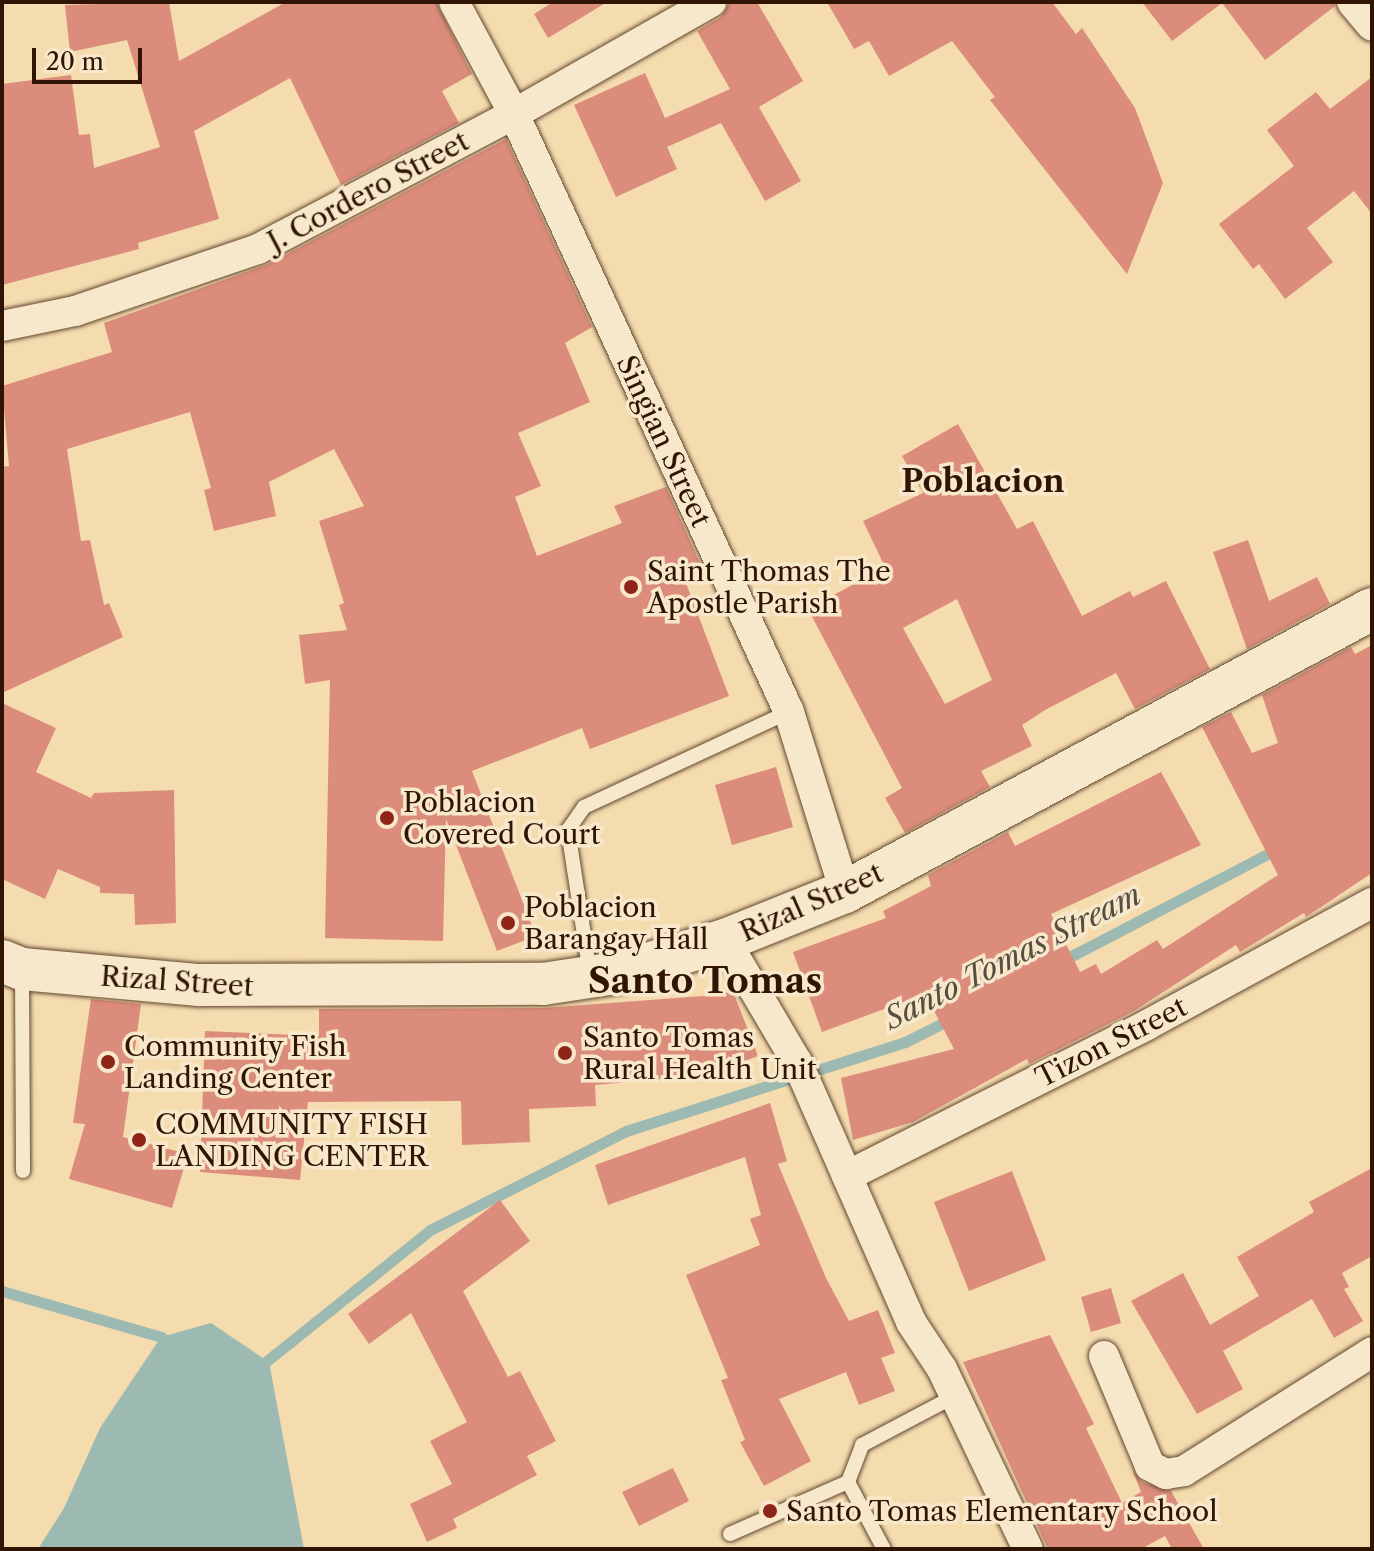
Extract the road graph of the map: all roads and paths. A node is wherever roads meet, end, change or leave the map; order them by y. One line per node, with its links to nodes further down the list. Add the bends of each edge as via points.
1 (454, 2): 5 (street, Singian Street)
2 (711, 2): 5 (street, J. Cordero Street)
3 (1352, 2): 4 (street)
4 (1372, 26)
5 (514, 114): 6 (street, J. Cordero Street, via 258,249 75,311); 8 (street, Singian Street)
6 (2, 326)
7 (1372, 609): 9 (street, Rizal Street)
8 (789, 712): 9 (street, Singian Street); 13 (lane, via 584,807 568,830)
9 (845, 892): 11 (street, Rizal Street)
10 (1368, 915): 15 (street, Tizon Street)
11 (725, 940): 13 (street, Rizal Street); 15 (street, via 797,1062)
12 (12, 965): 13 (street, Rizal Street, via 199,985 543,984); 14 (lane)
13 (591, 976)
14 (23, 1171)
15 (847, 1176): 18 (street, via 911,1322)
16 (1372, 1352): 17 (street, via 1184,1471 1166,1474 1150,1466)
17 (1104, 1356)
18 (955, 1396): 19 (lane, via 862,1445); 22 (street)
19 (848, 1482): 20 (lane); 21 (lane)
20 (730, 1534)
21 (884, 1549)
22 (1028, 1549)

